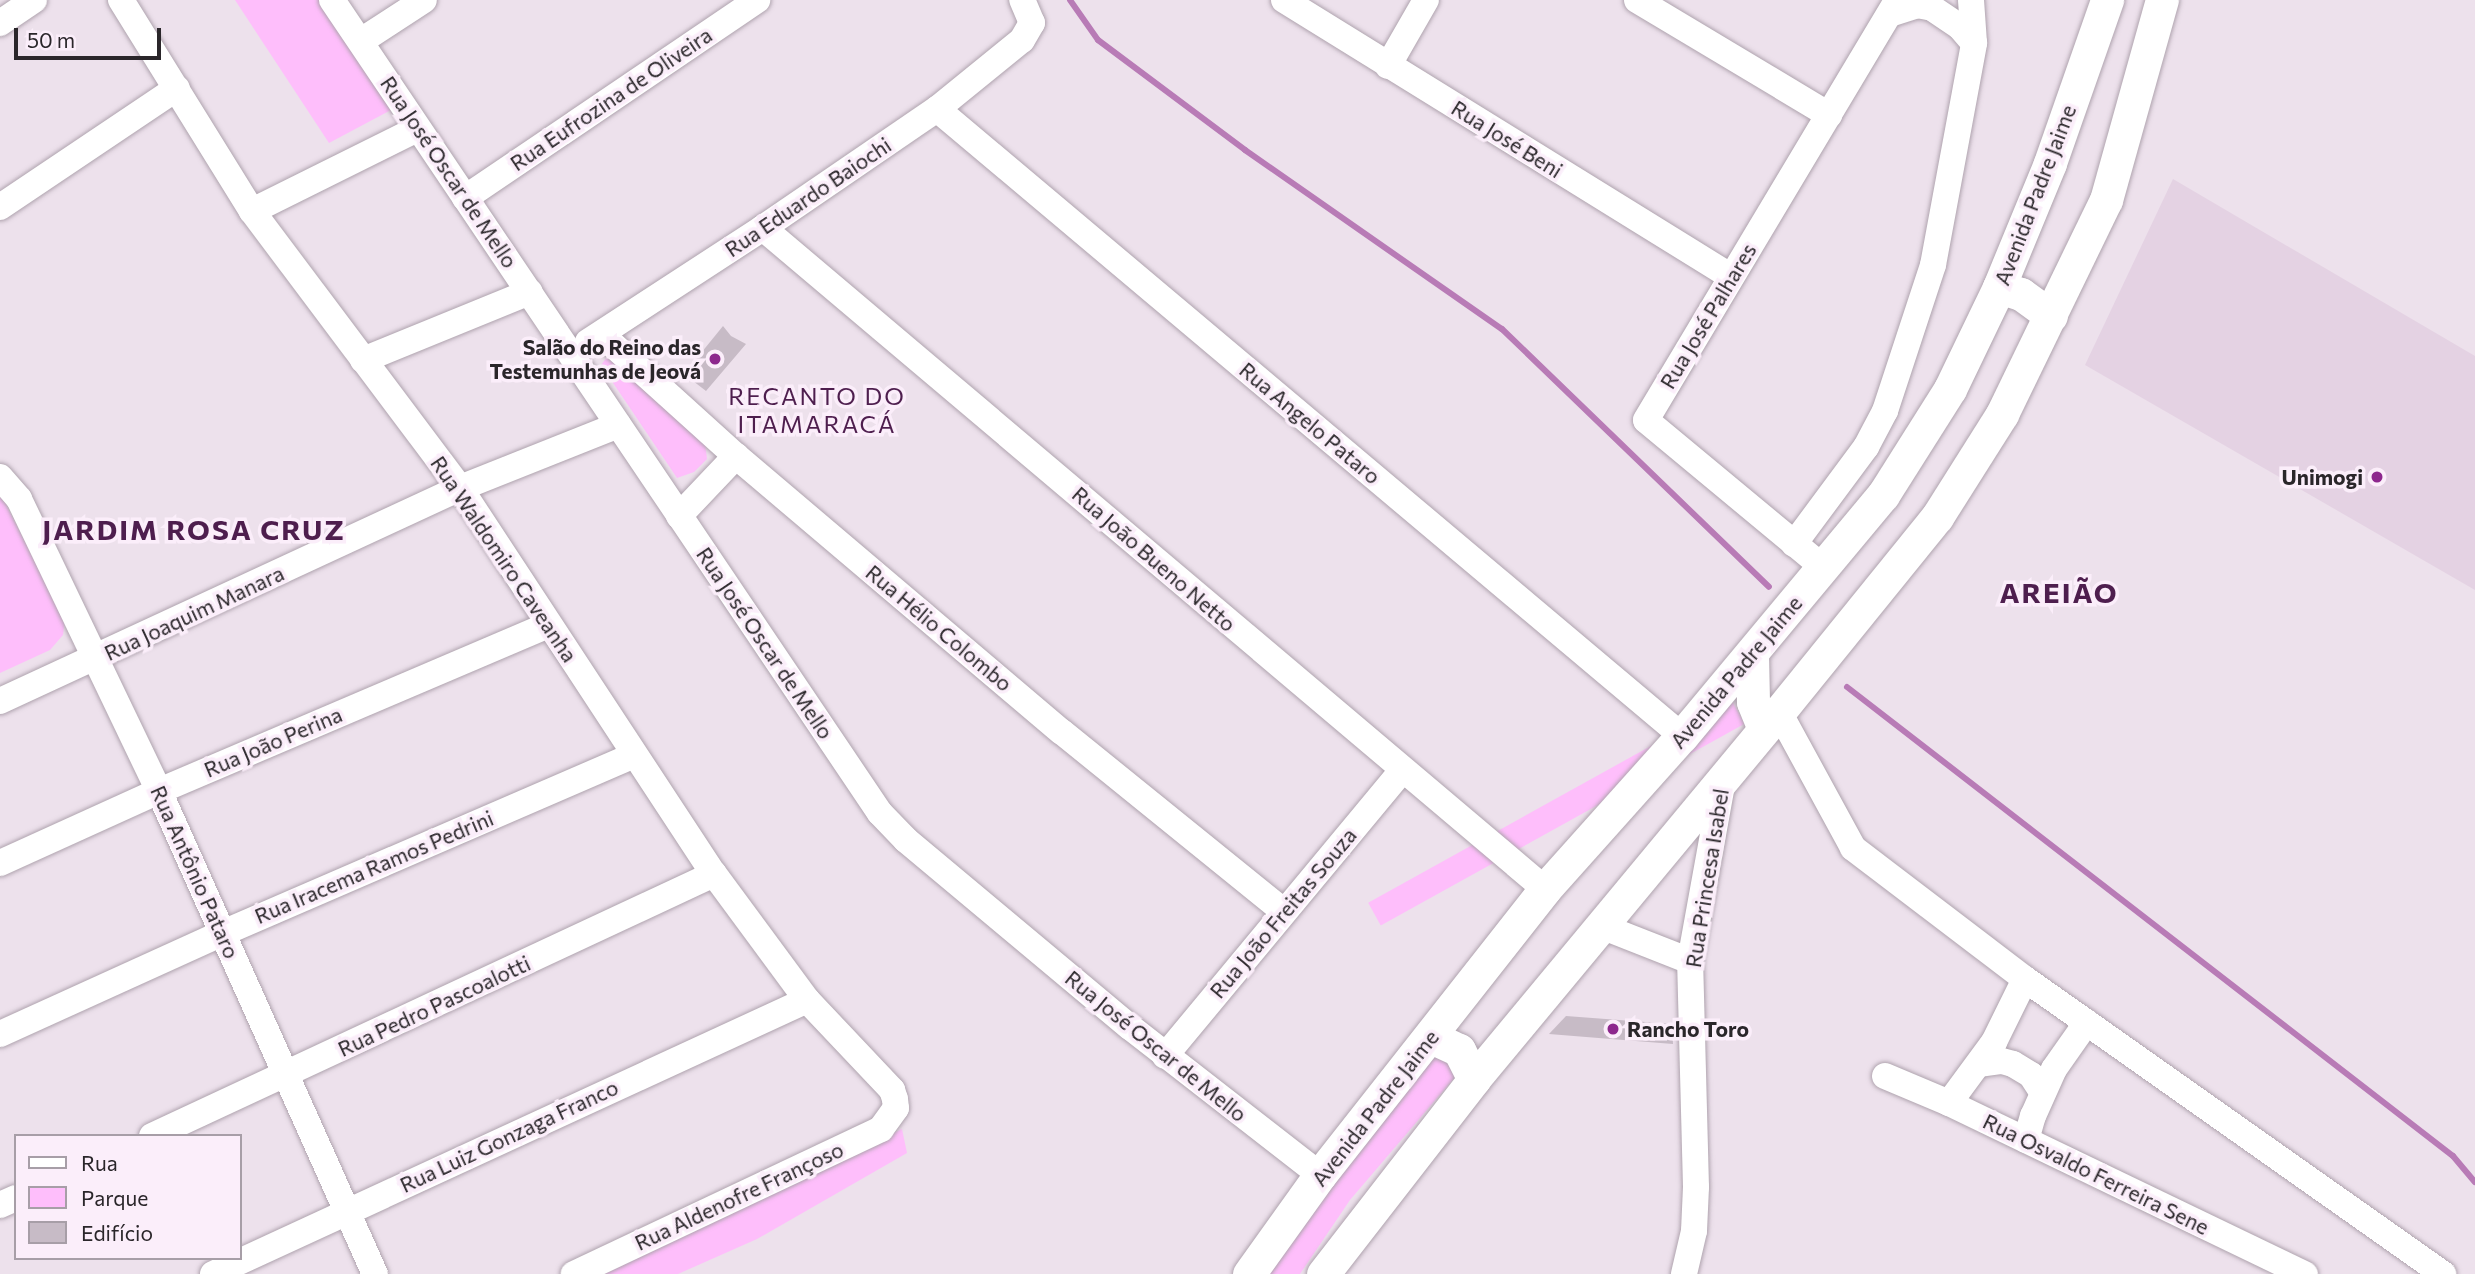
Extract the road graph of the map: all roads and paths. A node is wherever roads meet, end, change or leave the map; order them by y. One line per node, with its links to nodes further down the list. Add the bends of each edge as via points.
1 (34, 0): 14 (street)
2 (121, 0): 18 (street, Rua Waldomiro Caveanha)
3 (332, 0): 15 (street, Rua José Oscar de Mello)
4 (424, 0): 15 (street)
5 (757, 0): 22 (street, Rua Eufrozina de Oliveira)
6 (1284, 0): 17 (street, Rua José Beni)
7 (1426, 0): 17 (street)
8 (1637, 0): 20 (street)
9 (1971, 0): 16 (street)
10 (2107, 0): 27 (main road, Avenida Padre Jaime, via 2050,163)
11 (2162, 0): 29 (main road, via 2106,200)
12 (1894, 7): 16 (street, Rua José Palhares, via 1932,8); 20 (street, Rua José Palhares)
13 (1027, 11): 19 (street, Rua Eduardo Baiochi, via 1022,40)
14 (0, 23)
15 (361, 41): 21 (street, Rua José Oscar de Mello)
16 (1974, 43): 38 (street, via 1933,265 1885,411 1866,447)
17 (1388, 66): 26 (street, Rua José Beni)
18 (177, 88): 23 (street); 24 (street, Rua Waldomiro Caveanha)
19 (937, 109): 25 (street, Rua Eduardo Baiochi); 45 (street, Rua Angelo Pataro)
20 (1829, 115): 26 (street, Rua José Palhares)
21 (417, 129): 22 (street, Rua José Oscar de Mello); 24 (street)
22 (465, 198): 28 (street, Rua José Oscar de Mello)
23 (0, 207)
24 (252, 211): 32 (street, Rua Waldomiro Caveanha)
25 (763, 229): 30 (street, Rua Eduardo Baiochi); 47 (street, Rua João Bueno Netto)
26 (1730, 276): 38 (street, Rua José Palhares, via 1646,420)
27 (1999, 287): 29 (main road, via 2021,294); 39 (main road, Avenida Padre Jaime, via 1950,389 1884,495)
28 (530, 292): 31 (street, Rua José Oscar de Mello); 32 (street)
29 (2051, 316): 44 (main road, via 2002,414 1937,517)
30 (602, 335): 31 (street, Rua Eduardo Baiochi); 34 (street, Rua Hélio Colombo)
31 (568, 352): 33 (street, Rua José Oscar de Mello)
32 (363, 360): 36 (street, Rua Waldomiro Caveanha)
33 (618, 425): 36 (street, Rua Joaquim Manara); 37 (street, Rua José Oscar de Mello)
34 (736, 456): 37 (street); 53 (street, Rua Hélio Colombo, via 1062,732)
35 (0, 478): 42 (street, Rua Antônio Pataro, via 19,499)
36 (460, 488): 40 (street, Rua Waldomiro Caveanha); 42 (street, Rua Joaquim Manara)
37 (679, 516): 62 (street, Rua José Oscar de Mello, via 880,813 906,840)
38 (1794, 544): 39 (street, Rua José Palhares)
39 (1824, 568): 41 (main road, Avenida Padre Jaime)
40 (548, 625): 46 (street, Rua Waldomiro Caveanha); 49 (street, Rua João Perina)
41 (1752, 654): 44 (main road, via 1753,702); 45 (main road, Avenida Padre Jaime)
42 (95, 659): 43 (street, Rua Joaquim Manara); 49 (street, Rua Antônio Pataro)
43 (0, 701)
44 (1772, 721): 48 (main road); 57 (street, via 1802,751 1853,848)
45 (1682, 736): 52 (main road, Avenida Padre Jaime)
46 (634, 755): 51 (street, Rua Waldomiro Caveanha); 55 (street, Rua Iracema Ramos Pedrini)
47 (1402, 771): 52 (street, Rua João Bueno Netto); 53 (street, Rua João Freitas Souza)
48 (1724, 776): 54 (main road); 56 (street, Rua Princesa Isabel)
49 (159, 791): 50 (street, Rua João Perina); 55 (street, Rua Antônio Pataro)
50 (0, 863)
51 (714, 874): 58 (street, Rua Waldomiro Caveanha); 64 (street, Rua Pedro Pascoalotti)
52 (1545, 889): 61 (main road, Avenida Padre Jaime)
53 (1283, 911): 62 (street, Rua João Freitas Souza)
54 (1601, 926): 56 (street); 66 (main road)
55 (223, 933): 60 (street, Rua Iracema Ramos Pedrini); 64 (street, Rua Antônio Pataro)
56 (1690, 961): 80 (street, Rua Princesa Isabel, via 1696,1187 1694,1231)
57 (2025, 979): 59 (street); 63 (street)
58 (807, 1000): 69 (street, Rua Waldomiro Caveanha, via 892,1090); 73 (street, Rua Luiz Gonzaga Franco)
59 (2087, 1022): 67 (street); 81 (street)
60 (0, 1034)
61 (1431, 1037): 66 (main road, via 1458,1051); 72 (main road, Avenida Padre Jaime)
62 (1165, 1056): 72 (street, Rua José Oscar de Mello)
63 (1980, 1064): 67 (street, via 2003,1061 2013,1065 2031,1075); 68 (street)
64 (284, 1076): 70 (street, Rua Pedro Pascoalotti); 73 (street, Rua Antônio Pataro)
65 (1885, 1076): 68 (street, Rua Osvaldo Ferreira Sene)
66 (1474, 1079): 79 (main road)
67 (2042, 1092): 71 (street)
68 (1949, 1103): 71 (street, Rua Osvaldo Ferreira Sene)
69 (896, 1108): 77 (street, Rua Aldenofre Françoso, via 881,1129)
70 (156, 1134)
71 (2026, 1140): 74 (street, Rua Osvaldo Ferreira Sene)
72 (1320, 1175): 78 (main road, Avenida Padre Jaime)
73 (349, 1210): 75 (street, Rua Luiz Gonzaga Franco); 76 (street, Rua Antônio Pataro)
74 (2302, 1273)
75 (213, 1274)
76 (375, 1274)
77 (574, 1274)
78 (1249, 1274)
79 (1323, 1274)
80 (1685, 1274)
81 (2443, 1274)

